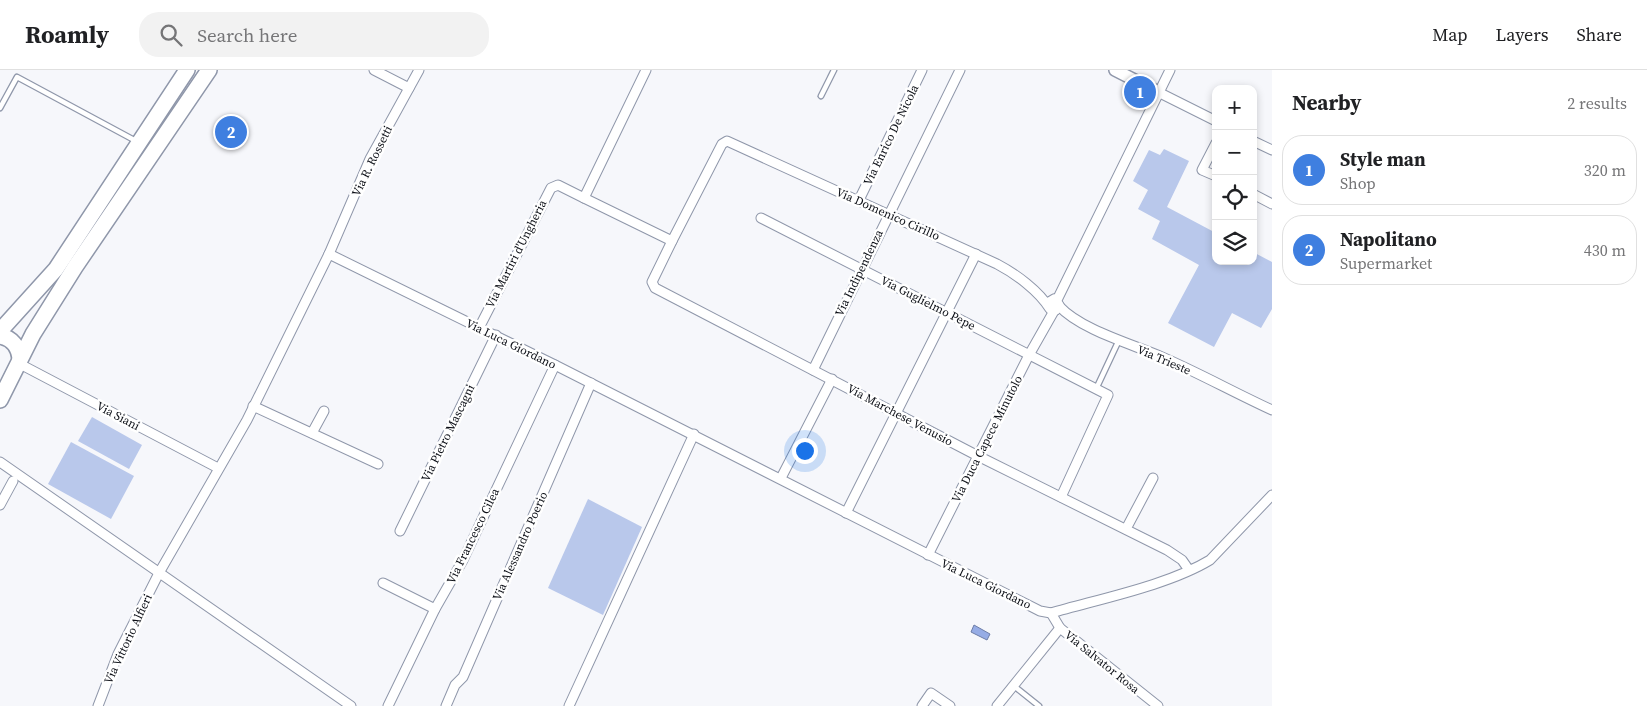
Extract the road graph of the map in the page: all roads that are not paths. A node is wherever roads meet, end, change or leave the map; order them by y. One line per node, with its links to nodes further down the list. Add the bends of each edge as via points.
1 (187, 70): 17 (main road)
2 (209, 70): 40 (main road, via 75,267)
3 (374, 70): 11 (street)
4 (419, 70): 11 (street, Via R. Rossetti)
5 (646, 70): 22 (street)
6 (834, 70): 13 (lane)
7 (922, 70): 23 (street, Via Enrico De Nicola)
8 (960, 70): 25 (street, Via Indipendenza)
9 (1115, 70): 12 (street)
10 (1170, 70): 12 (street)
11 (410, 88): 28 (street, Via R. Rossetti, via 370,159)
12 (1158, 92): 15 (street); 31 (street)
13 (821, 96)
14 (0, 108): 17 (lane, via 17,77)
15 (1212, 119)
16 (1257, 142): 18 (street)
17 (139, 143): 33 (main road, via 56,269)
18 (1272, 150)
19 (1212, 151): 20 (street, via 1202,170)
20 (1212, 174)
21 (1257, 196): 24 (street)
22 (584, 198): 27 (street, Via Martiri d'Ungheria); 34 (street, Via Martiri d'Ungheria, via 558,185 551,188)
23 (860, 200)
24 (1272, 204)
25 (888, 216): 27 (street, Via Domenico Cirillo, via 726,141); 29 (street, Via Domenico Cirillo); 30 (street, Via Indipendenza)
26 (761, 218): 30 (street, Via Guglielmo Pepe)
27 (672, 241): 42 (street, Via Marchese Venusio, via 652,286)
28 (329, 254): 34 (street, Via Luca Giordano); 47 (street, Via R. Rossetti)
29 (976, 254): 31 (street, Via Domenico Cirillo, via 1010,271); 32 (street)
30 (861, 269): 32 (street, Via Guglielmo Pepe); 42 (street, Via Indipendenza)
31 (1051, 304): 38 (street, Via Trieste); 39 (street, Via Duca Capece Minutolo, via 1046,322)
32 (948, 313): 39 (street, Via Guglielmo Pepe); 50 (street)
33 (7, 319): 35 (main road)
34 (479, 328): 37 (street, Via Luca Giordano)
35 (0, 330)
36 (0, 336): 40 (main road, via 15,344)
37 (496, 336): 41 (street, Via Luca Giordano); 65 (street, Via Pietro Mascagni)
38 (1119, 340): 45 (lane); 48 (street, Via Trieste)
39 (1029, 355): 45 (street, Via Guglielmo Pepe); 53 (street, Via Duca Capece Minutolo)
40 (19, 361): 46 (main road); 56 (street, Via Siani)
41 (555, 365): 44 (street, Via Luca Giordano); 70 (street, Via Francesco Cilea, via 464,560)
42 (813, 370): 43 (street, Via Marchese Venusio)
43 (832, 380): 50 (street, Via Marchese Venusio); 57 (street)
44 (591, 383): 52 (street, Via Luca Giordano); 77 (street, Via Alessandro Poerio)
45 (1096, 389): 61 (street, via 1108,396)
46 (0, 400)
47 (253, 406): 51 (street); 56 (street, Via Vittorio Alfieri)
48 (1272, 410)
49 (324, 411): 51 (street)
50 (897, 413): 53 (street, Via Marchese Venusio); 63 (street)
51 (312, 434): 55 (street)
52 (694, 434): 57 (street, Via Luca Giordano); 78 (street)
53 (978, 456): 61 (street, Via Marchese Venusio); 66 (street, Via Duca Capece Minutolo)
54 (0, 462): 68 (street)
55 (378, 464)
56 (218, 468): 68 (street, Via Vittorio Alfieri)
57 (781, 478): 63 (street, Via Luca Giordano)
58 (1153, 478): 64 (street)
59 (13, 481): 62 (street)
60 (1272, 496): 67 (street, via 1210,560)
61 (1061, 497): 64 (street, Via Marchese Venusio)
62 (0, 505)
63 (846, 513): 66 (street, Via Luca Giordano)
64 (1126, 530): 67 (street, Via Marchese Venusio, via 1176,555)
65 (400, 531)
66 (928, 555): 71 (street, Via Luca Giordano, via 1028,606)
67 (1189, 570): 71 (street)
68 (158, 573): 74 (street, Via Vittorio Alfieri, via 118,654); 75 (street)
69 (383, 583): 70 (street)
70 (435, 609): 76 (street, Via Francesco Cilea)
71 (1051, 613): 72 (street, Via Salvator Rosa)
72 (1060, 628): 73 (street); 83 (street, Via Salvator Rosa)
73 (1012, 685): 81 (street); 82 (lane)
74 (98, 706)
75 (351, 706)
76 (388, 706)
77 (446, 706)
78 (569, 706)
79 (922, 706): 80 (street, via 931,693)
80 (950, 706)
81 (998, 706)
82 (1039, 706)
83 (1158, 706)

